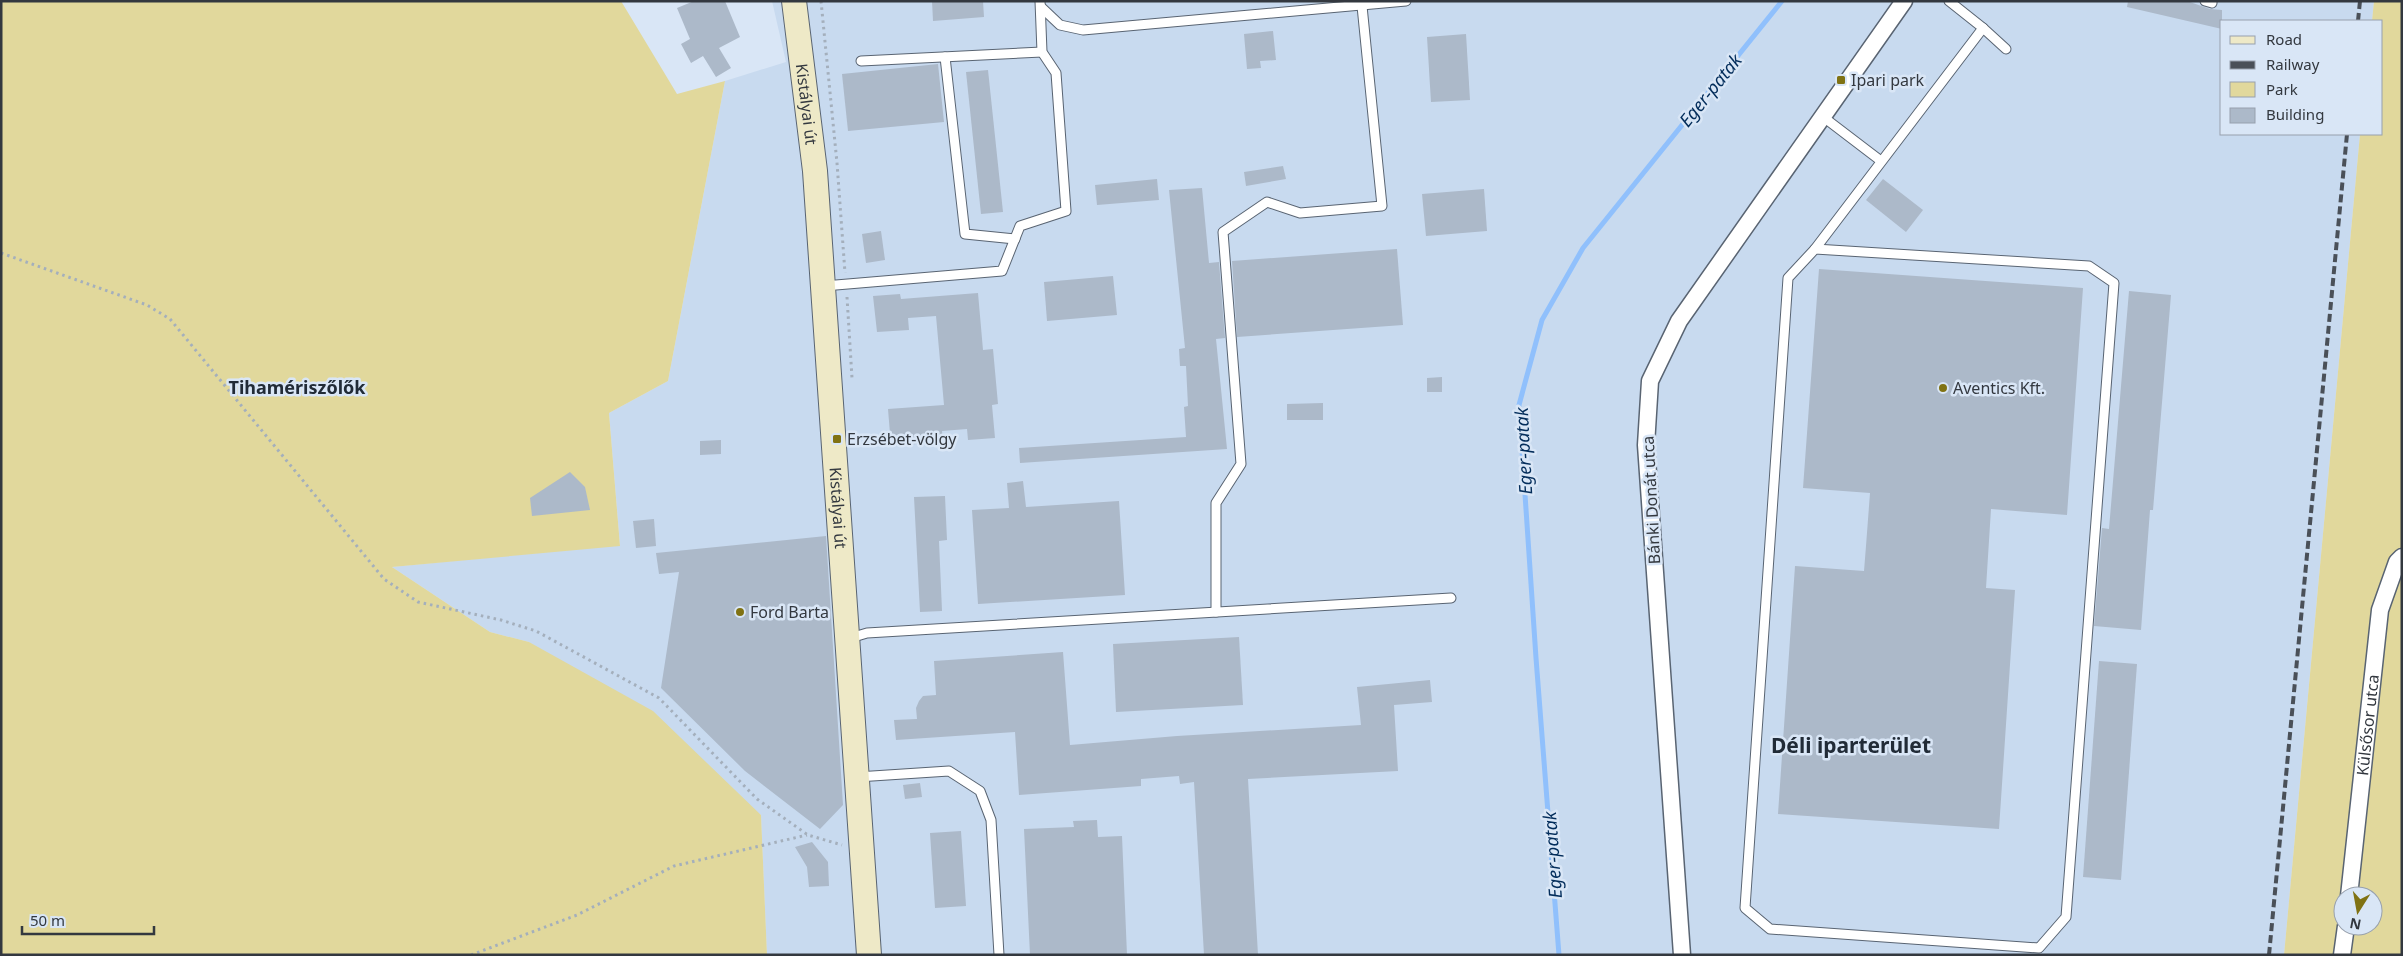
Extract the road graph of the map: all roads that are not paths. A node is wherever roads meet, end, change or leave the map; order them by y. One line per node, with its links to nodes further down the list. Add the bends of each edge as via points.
1 (1406, 1): 8 (lane)
2 (1904, 1): 14 (street, Bánki Donát utca)
3 (1949, 1): 9 (lane)
4 (2205, 1): 5 (lane)
5 (2212, 1)
6 (798, 2): 18 (main road, Kistályai út)
7 (1040, 4): 8 (lane, via 1060,25 1083,30); 11 (lane)
8 (1362, 6): 21 (lane, via 1382,206 1300,213 1268,202 1223,232 1241,464 1216,504)
9 (1983, 28): 10 (lane); 15 (lane)
10 (2006, 48)
11 (1042, 52): 12 (lane); 16 (lane, via 1056,73 1066,211 1020,226)
12 (945, 57): 13 (lane); 16 (lane, via 965,234)
13 (861, 61)
14 (1822, 116): 15 (lane); 28 (street, Bánki Donát utca, via 1679,321 1650,381 1646,445)
15 (1881, 161): 17 (lane)
16 (1015, 239): 18 (lane, via 1002,271)
17 (1815, 249): 17 (lane, via 1788,278 1745,908 1770,929 2039,948 2066,917 2114,283 2089,266)
18 (823, 286): 22 (main road, Kistályai út)
19 (2402, 557): 24 (street, Külsősor utca, via 2397,562 2380,610)
20 (1451, 598): 21 (lane)
21 (1216, 612): 22 (lane, via 867,633)
22 (847, 639): 23 (main road, Kistályai út)
23 (857, 777): 26 (main road, Kistályai út); 27 (lane, via 949,771 980,791 991,820)
24 (2350, 886)
25 (2345, 936): 29 (street)
26 (869, 955)
27 (999, 955)
28 (1682, 955)
29 (2342, 955)

